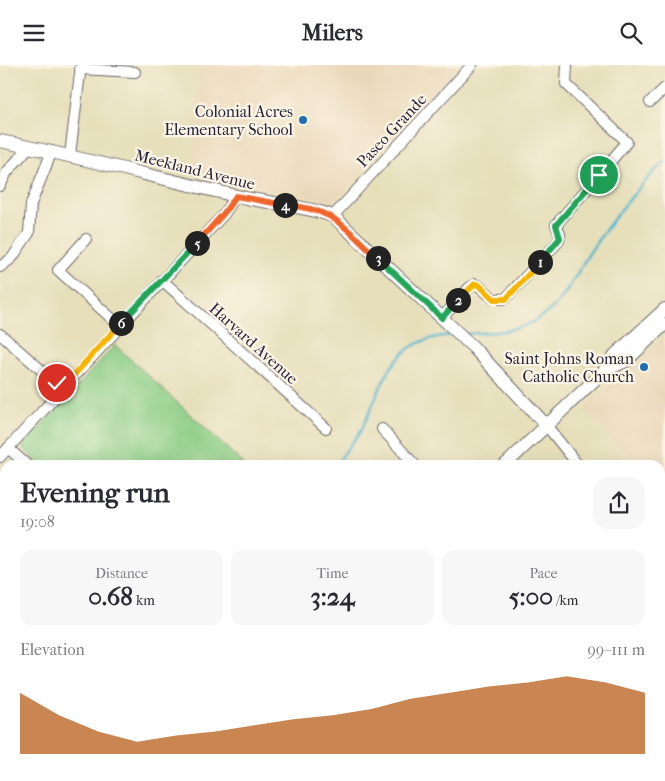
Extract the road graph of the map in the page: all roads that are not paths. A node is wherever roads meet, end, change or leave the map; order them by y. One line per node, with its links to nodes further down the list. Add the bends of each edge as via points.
1 (472, 65): 13 (street, Paseo Grande)
2 (567, 65): 18 (street, via 566,84 628,142 556,225 559,241 506,299 494,299 475,284)
3 (81, 67): 4 (street); 10 (street)
4 (135, 72)
5 (665, 88): 6 (street)
6 (650, 102)
7 (0, 141): 8 (main road, Meekland Avenue)
8 (29, 147): 9 (main road, Meekland Avenue); 11 (street, via 6,172)
9 (52, 151): 10 (main road, Meekland Avenue); 15 (street, via 31,204 29,233 12,258)
10 (70, 155): 12 (main road, Meekland Avenue)
11 (0, 186)
12 (236, 196): 13 (main road, Meekland Avenue); 16 (street)
13 (333, 216): 18 (main road, Meekland Avenue)
14 (86, 239): 20 (street, via 58,270)
15 (0, 267)
16 (162, 280): 20 (street); 25 (street, Harvard Avenue)
17 (665, 309): 22 (main road, via 615,355)
18 (446, 321): 24 (main road, Meekland Avenue)
19 (665, 324): 22 (main road, via 626,361)
20 (119, 325): 23 (street)
21 (0, 334): 23 (street)
22 (605, 369): 24 (main road)
23 (62, 388): 27 (street)
24 (546, 425): 31 (main road); 32 (street, Meekland Avenue)
25 (326, 428)
26 (382, 429): 30 (street)
27 (8, 448): 28 (street); 29 (street)
28 (0, 457)
29 (21, 460)
30 (410, 460)
31 (510, 460)
32 (574, 460)

